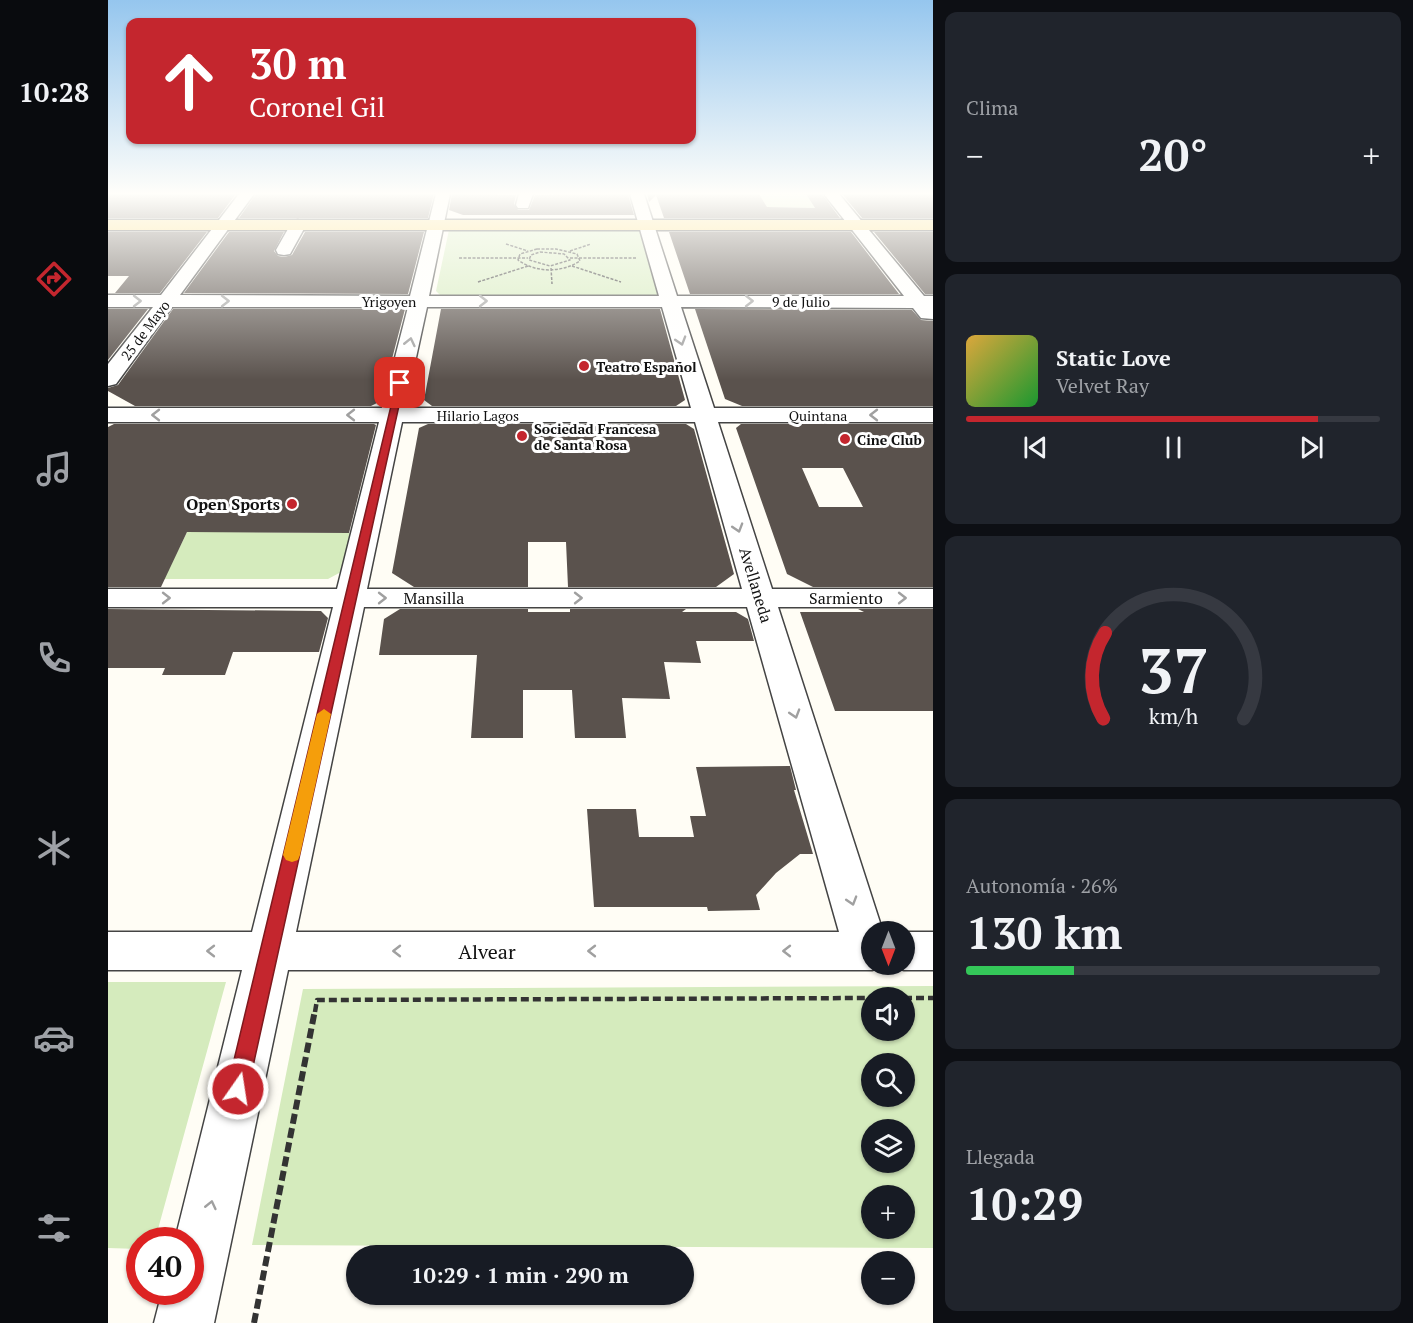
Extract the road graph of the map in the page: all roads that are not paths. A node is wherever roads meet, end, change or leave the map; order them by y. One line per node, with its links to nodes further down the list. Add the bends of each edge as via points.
1 (201, 256): 6 (street, 25 de Mayo)
2 (429, 256): 7 (street)
3 (651, 256): 8 (street, Avellaneda)
4 (883, 256): 9 (street)
5 (108, 301): 6 (street, Yrigoyen, one-way to 6)
6 (167, 301): 7 (street, Yrigoyen, one-way to 7); 11 (street, 25 de Mayo)
7 (419, 302): 8 (street, Yrigoyen, one-way to 8); 13 (street, one-way to 7)
8 (669, 302): 9 (street, 9 de Julio, one-way to 9); 14 (street, Avellaneda, one-way to 14)
9 (925, 302): 10 (street)
10 (933, 320)
11 (108, 379)
12 (108, 415): 13 (street, Hilario Lagos, one-way to 12)
13 (393, 415): 14 (street, Hilario Lagos); 17 (street)
14 (704, 415): 15 (street, Quintana, one-way to 14); 18 (street, Avellaneda, one-way to 18)
15 (933, 415)
16 (108, 598): 17 (street, Mansilla, one-way to 17)
17 (351, 598): 18 (street, Mansilla, one-way to 18); 22 (street)
18 (760, 598): 19 (street, Sarmiento, one-way to 19); 20 (street, Avellaneda, one-way to 20)
19 (933, 598)
20 (871, 921)
21 (108, 951): 22 (street, Alvear, one-way to 21)
22 (270, 951): 23 (street, Alvear, one-way to 22); 26 (street, one-way to 22)
23 (861, 951)
24 (915, 951): 25 (street, Alvear)
25 (933, 951)
26 (184, 1323)

